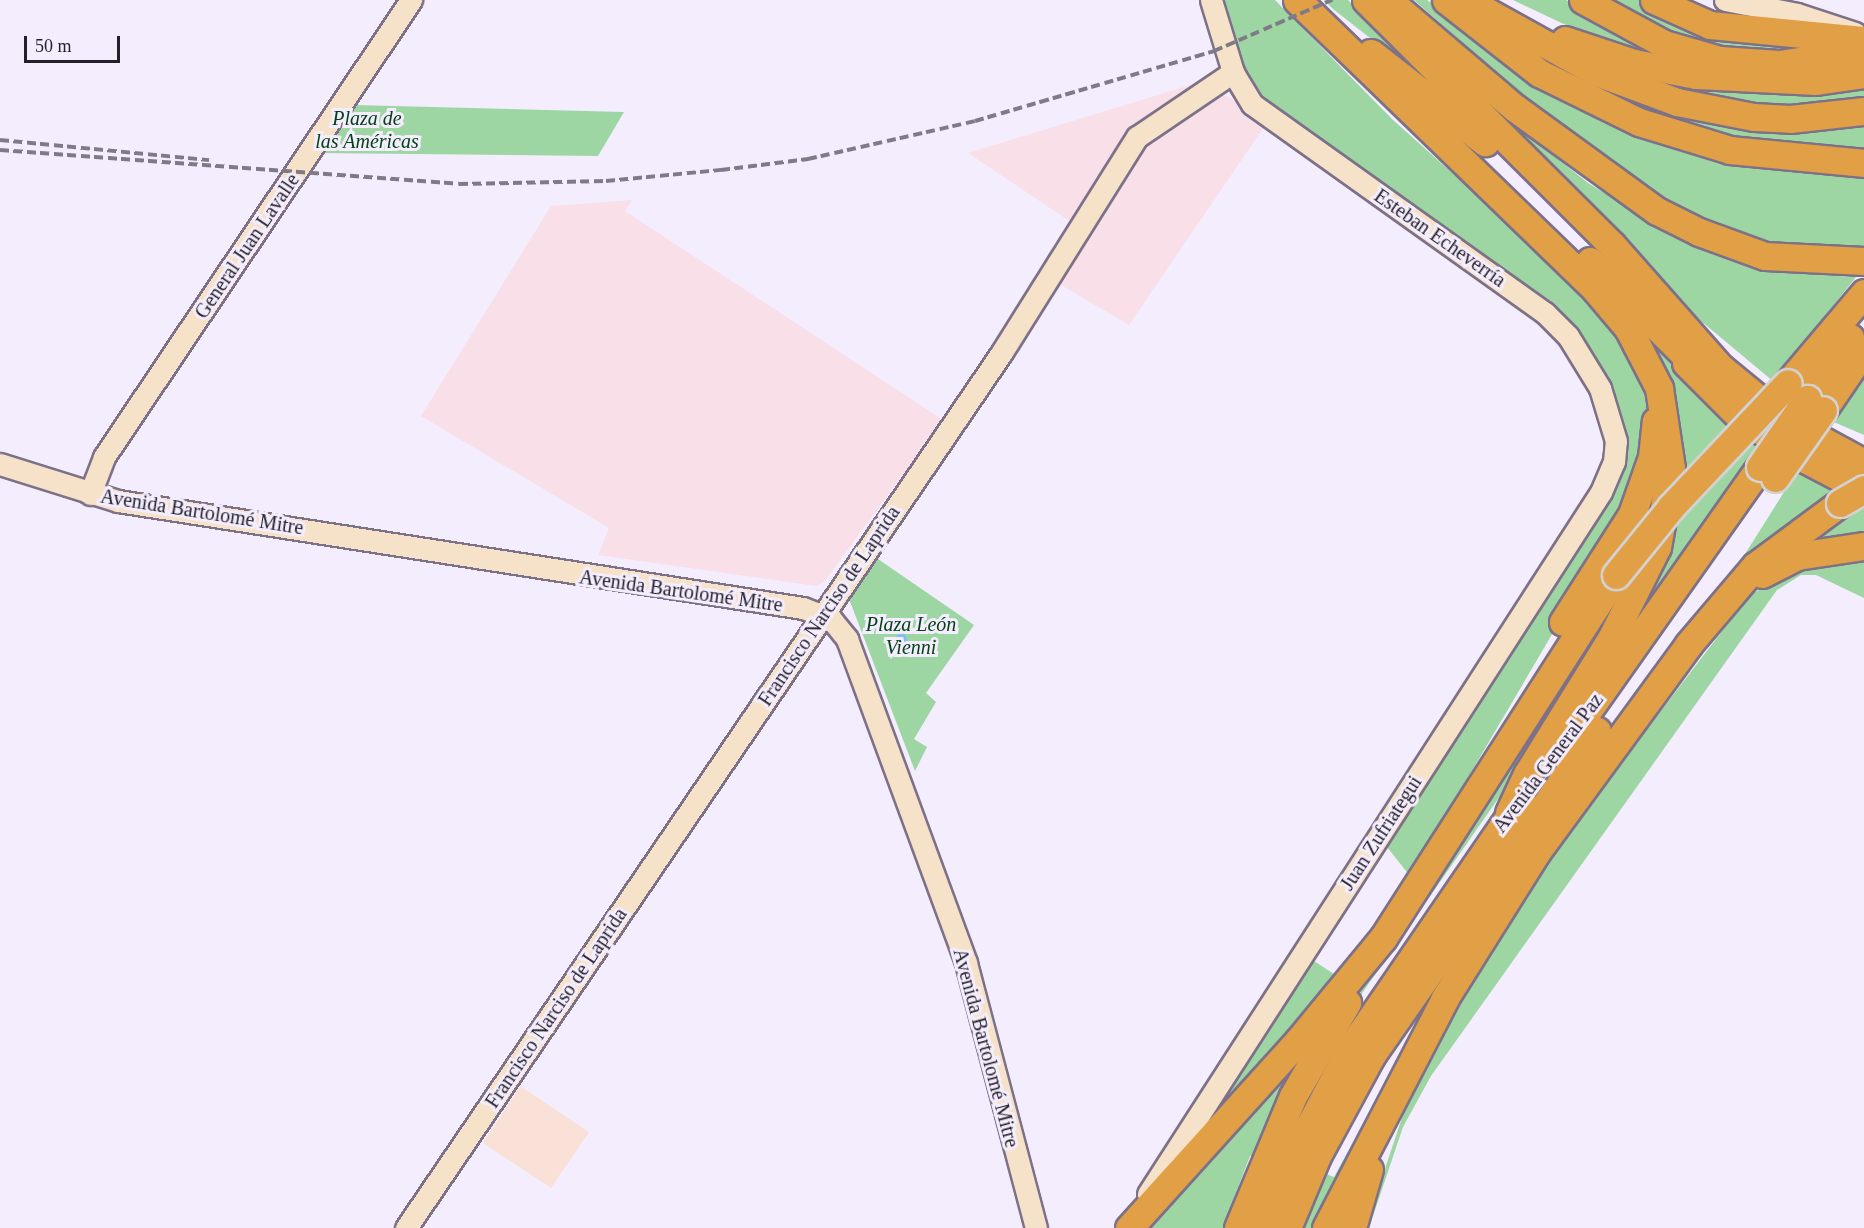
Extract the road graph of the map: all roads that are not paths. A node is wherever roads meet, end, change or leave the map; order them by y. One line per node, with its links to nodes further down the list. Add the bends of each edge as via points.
1 (411, 0): 35 (street, General Juan Lavalle, via 104,458)
2 (1210, 0): 14 (street)
3 (1366, 0): 19 (highway)
4 (1388, 0): 20 (highway, via 1597,171 1657,211 1736,247 1802,261)
5 (1446, 0): 18 (highway, via 1539,73 1639,122 1730,150)
6 (1466, 0): 16 (highway, via 1594,70 1677,102 1714,111 1790,119)
7 (1473, 0): 15 (highway, via 1573,43 1634,63 1761,80 1816,81)
8 (1654, 0): 12 (highway, via 1710,26)
9 (1725, 0): 12 (street, via 1797,14)
10 (1588, 3): 13 (highway, via 1664,44 1720,60 1779,64)
11 (1302, 5): 17 (highway); 19 (highway, via 1365,48)
12 (1864, 39)
13 (1864, 51)
14 (1233, 72): 28 (street, Esteban Echeverría, via 1246,97 1264,114 1551,319 1589,369); 38 (street, Francisco Narciso de Laprida, via 1137,137 1002,352)
15 (1864, 74)
16 (1864, 111)
17 (1458, 156): 24 (highway, via 1600,269); 26 (highway, via 1602,296)
18 (1864, 163)
19 (1568, 203): 22 (highway)
20 (1864, 261)
21 (1864, 293): 27 (highway)
22 (1663, 300): 29 (highway, via 1799,411); 30 (highway, via 1707,353 1750,394 1783,419)
23 (1864, 317): 27 (highway, Avenida General Paz)
24 (1665, 336): 33 (highway, via 1750,412); 34 (highway, via 1725,405 1805,459)
25 (1864, 350): 27 (highway, Avenida General Paz)
26 (1653, 371): 39 (highway, via 1652,457 1632,514 1530,678 1481,766); 40 (highway, via 1671,459 1671,486 1657,547 1618,625 1527,774)
27 (1806, 397): 32 (highway, Avenida General Paz, bridge); 39 (highway, bridge, via 1656,523 1616,575)
28 (1615, 432): 48 (street, Juan Zufriategui, via 1614,462 1601,492 1216,1085)
29 (1864, 447)
30 (1864, 463)
31 (0, 465): 35 (street, Avenida Bartolomé Mitre)
32 (1767, 472): 40 (highway, Avenida General Paz, via 1539,780); 41 (highway, Avenida General Paz)
33 (1864, 479)
34 (1864, 490): 37 (highway, Avenida General Paz, bridge, via 1767,555)
35 (90, 494): 38 (street, Avenida Bartolomé Mitre)
36 (1864, 546): 37 (highway, via 1797,556)
37 (1734, 593): 43 (highway, Avenida General Paz, via 1645,702 1494,917)
38 (823, 614): 44 (street, Avenida Bartolomé Mitre, via 847,639 966,963); 45 (street, Francisco Narciso de Laprida)
39 (1466, 810): 42 (highway)
40 (1509, 813): 50 (highway, Avenida General Paz, via 1350,1049 1296,1151)
41 (1475, 901): 51 (highway, Avenida General Paz, via 1371,1056 1317,1156); 52 (highway, via 1327,1175)
42 (1383, 938): 48 (highway, via 1298,1041); 49 (highway, via 1293,1096)
43 (1389, 1105): 53 (highway, Avenida General Paz); 54 (highway)
44 (1015, 1162): 46 (street, Avenida Bartolomé Mitre); 47 (street, Avenida Bartolomé Mitre)
45 (406, 1228)
46 (1023, 1228)
47 (1036, 1228)
48 (1128, 1228)
49 (1238, 1228)
50 (1263, 1228)
51 (1287, 1228)
52 (1304, 1228)
53 (1326, 1228)
54 (1352, 1228)

